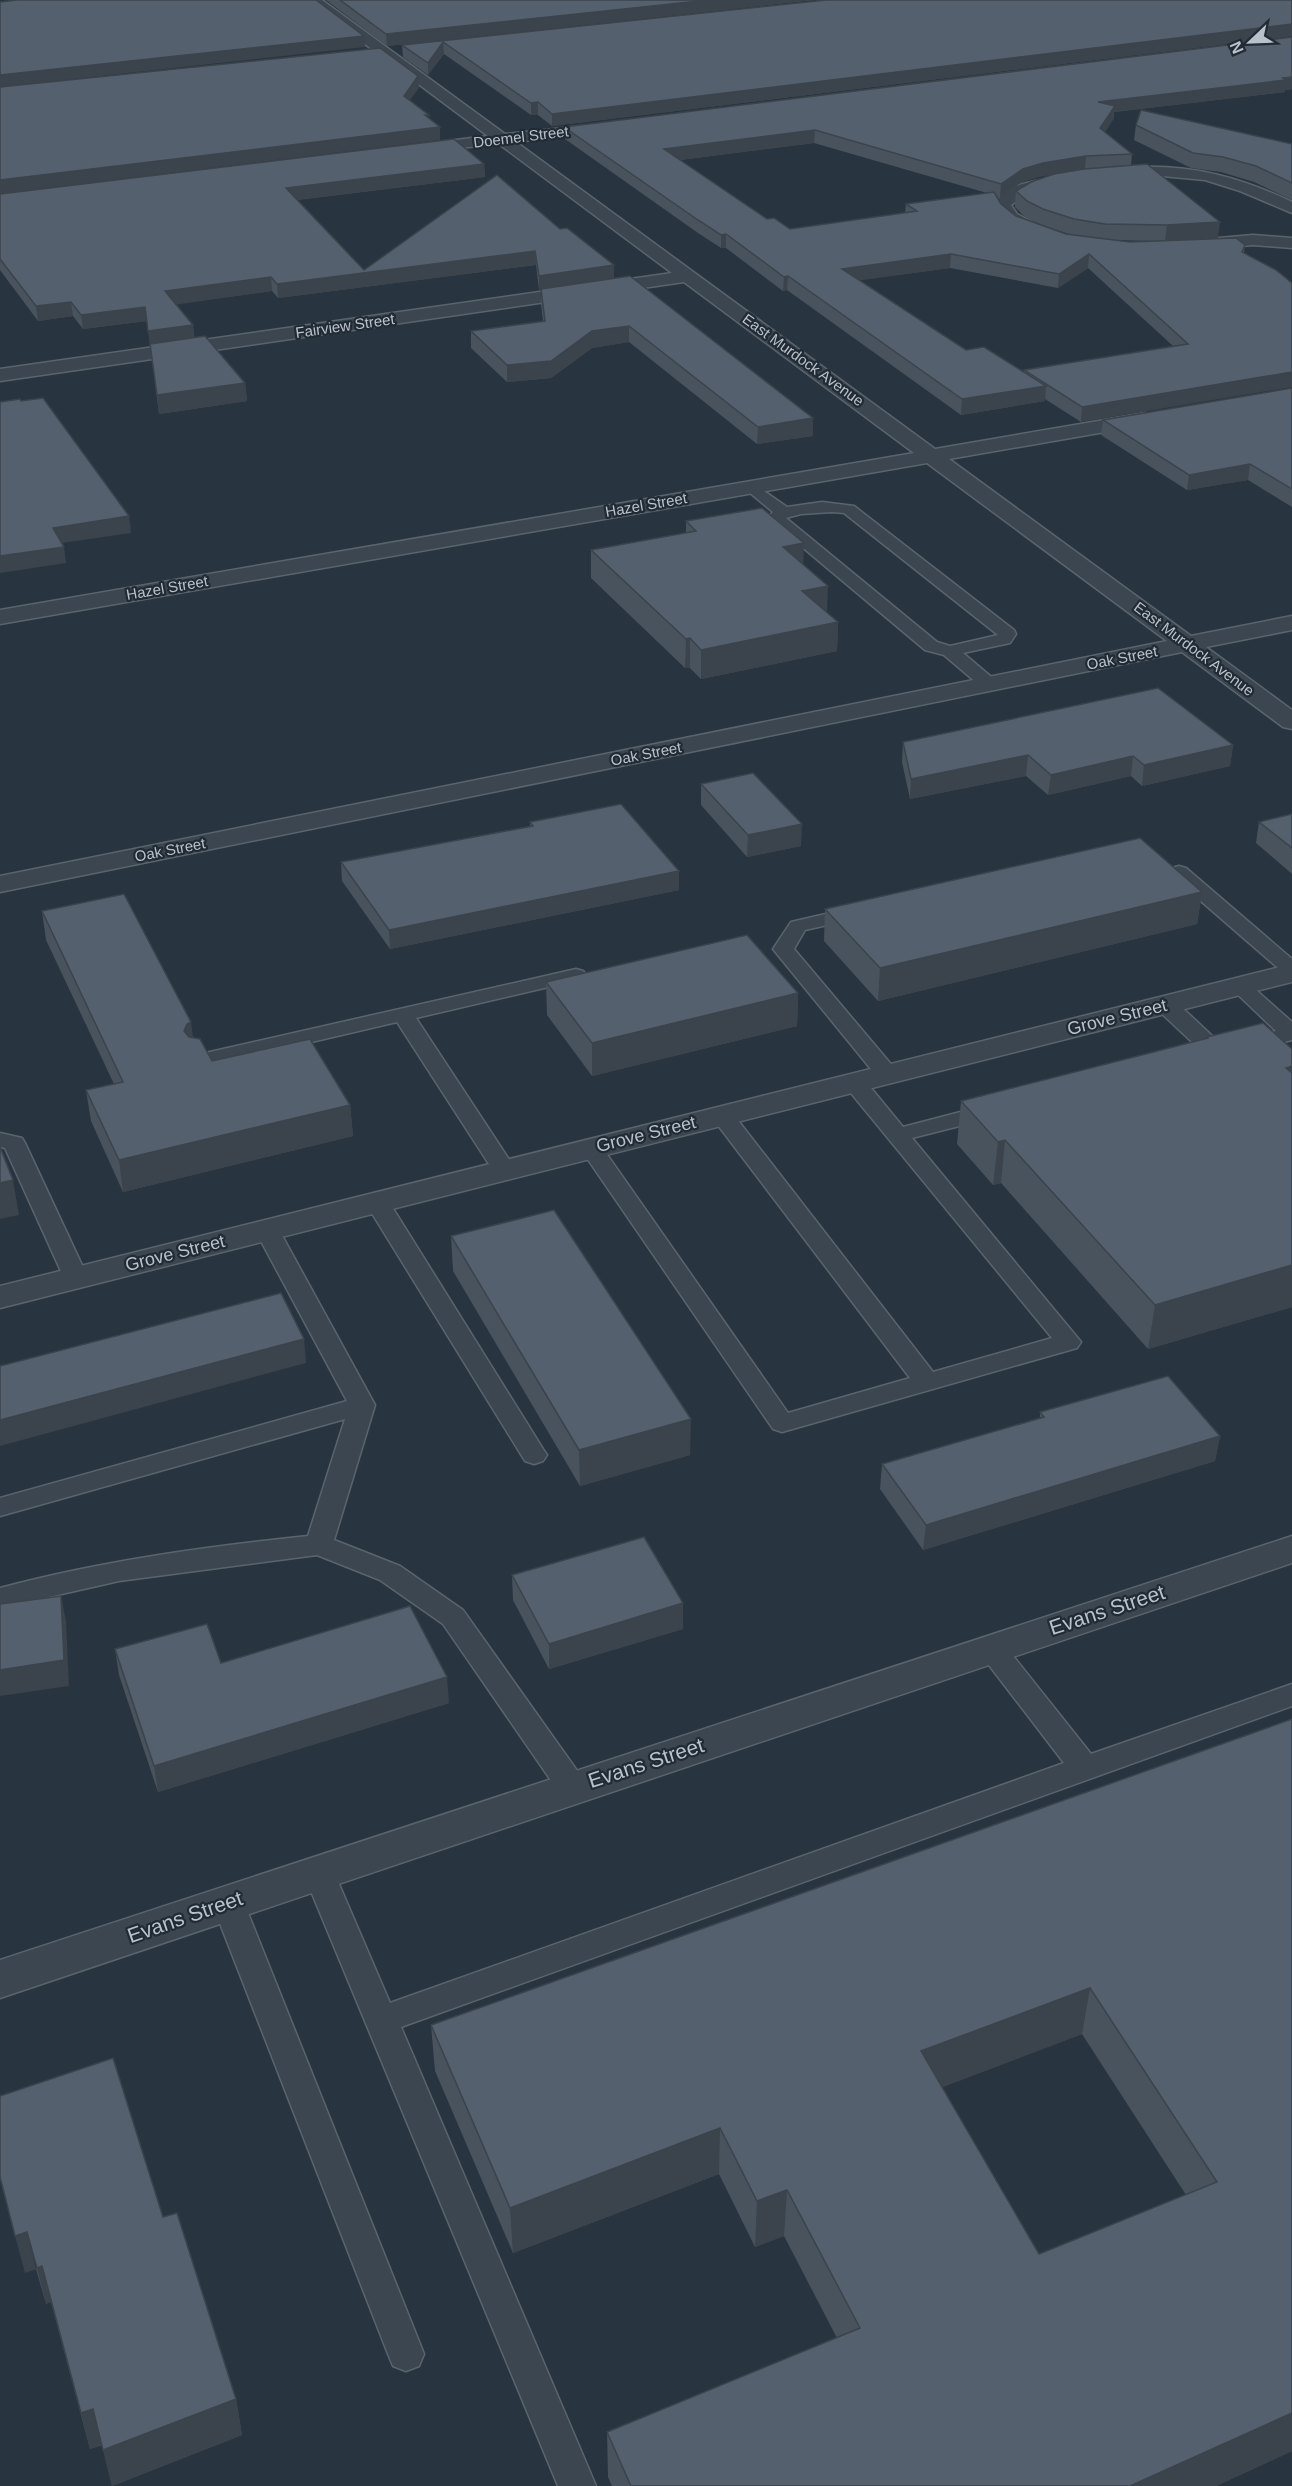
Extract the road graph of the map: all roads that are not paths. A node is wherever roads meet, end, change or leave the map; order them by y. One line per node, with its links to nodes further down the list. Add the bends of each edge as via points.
1 (313, 0): 3 (street, East Murdock Avenue)
2 (409, 51): 3 (street)
3 (386, 52): 4 (street); 6 (street, East Murdock Avenue)
4 (365, 54)
5 (621, 125): 6 (street, Doemel Street)
6 (503, 139): 7 (street, Doemel Street); 14 (street, East Murdock Avenue)
7 (398, 152)
8 (1096, 177): 10 (street, via 1138,172 1206,174 1242,183)
9 (1075, 180): 11 (street, via 1024,189 1003,205 1011,217)
10 (1292, 208)
11 (1053, 240)
12 (1292, 243): 13 (street, via 1242,240)
13 (1179, 248)
14 (689, 276): 15 (street, Fairview Street); 17 (street, East Murdock Avenue)
15 (0, 375)
16 (1165, 415): 17 (street, Hazel Street)
17 (933, 455): 18 (street, Hazel Street); 22 (street, East Murdock Avenue)
18 (751, 487): 19 (lane); 20 (street, Hazel Street)
19 (783, 512): 23 (lane, via 776,517 931,646); 23 (lane, via 849,509 1008,634 1004,639)
20 (0, 617)
21 (1292, 623): 22 (street, Oak Street)
22 (1189, 644): 24 (street, Oak Street); 25 (street, East Murdock Avenue)
23 (950, 651): 24 (lane)
24 (990, 685): 27 (street, Oak Street)
25 (1292, 722)
26 (1158, 860): 30 (lane, via 1174,868)
27 (0, 884)
28 (873, 909): 38 (lane, via 798,926 783,949)
29 (600, 970): 33 (lane)
30 (1292, 972): 31 (street, Grove Street)
31 (1240, 986): 32 (street, Grove Street); 34 (lane)
32 (1166, 1005): 35 (lane); 38 (street, Grove Street)
33 (403, 1015): 37 (lane); 45 (lane)
34 (1292, 1033): 35 (lane)
35 (1216, 1053): 36 (lane)
36 (1194, 1058)
37 (201, 1061)
38 (887, 1074): 39 (street, Grove Street)
39 (854, 1082): 41 (street, Grove Street); 42 (lane)
40 (1011, 1105): 42 (lane)
41 (722, 1115): 44 (street, Grove Street); 50 (lane)
42 (897, 1135): 50 (lane, via 1068,1342)
43 (0, 1140): 48 (lane, via 14,1143)
44 (591, 1148): 45 (street, Grove Street); 50 (lane, via 782,1423)
45 (504, 1170): 46 (street, Grove Street)
46 (377, 1202): 47 (street, Grove Street); 52 (lane)
47 (267, 1230): 48 (street, Grove Street); 51 (lane)
48 (76, 1278): 49 (street, Grove Street)
49 (0, 1297)
50 (927, 1382)
51 (362, 1405): 53 (lane); 54 (lane)
52 (534, 1455)
53 (0, 1507)
54 (319, 1545): 56 (lane, via 183,1559 46,1585); 60 (lane, via 390,1573 453,1617)
55 (1292, 1549): 57 (street, Evans Street)
56 (0, 1598)
57 (992, 1648): 59 (lane); 60 (street, Evans Street)
58 (1292, 1695): 59 (lane)
59 (1085, 1768): 64 (lane)
60 (572, 1787): 61 (street, Evans Street)
61 (319, 1872): 62 (street, Evans Street); 64 (lane)
62 (228, 1902): 63 (street, Evans Street); 65 (lane)
63 (0, 1979)
64 (382, 2020): 66 (lane)
65 (406, 2354)
66 (577, 2486)

